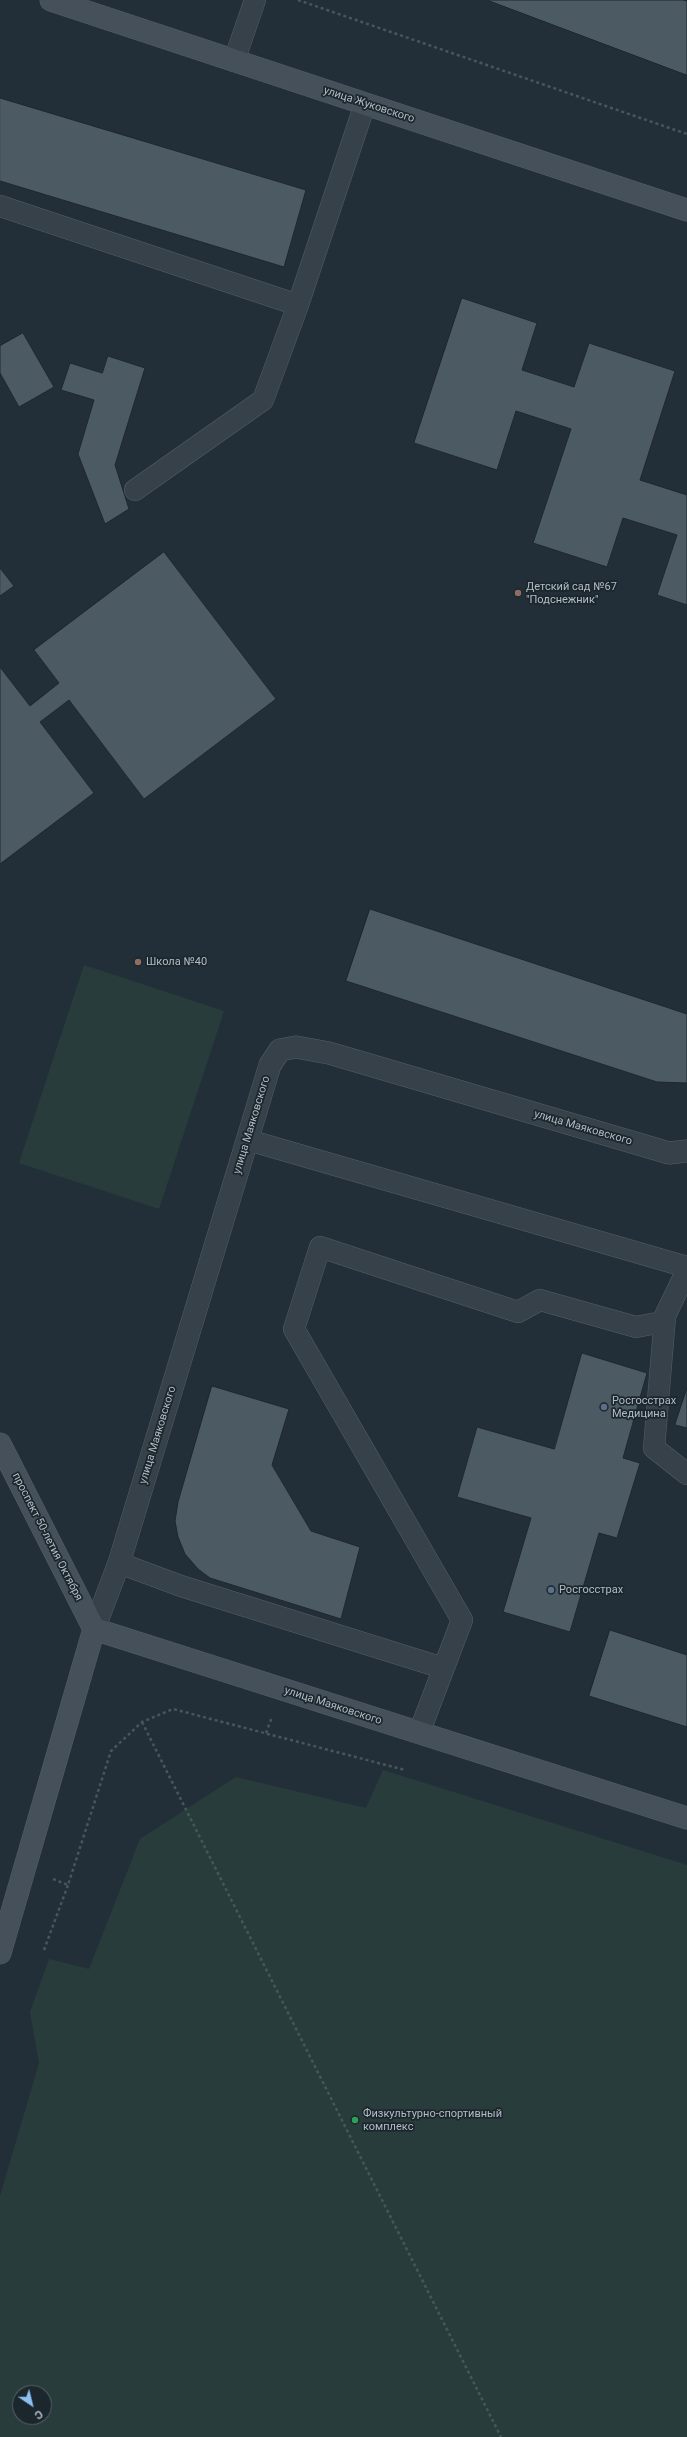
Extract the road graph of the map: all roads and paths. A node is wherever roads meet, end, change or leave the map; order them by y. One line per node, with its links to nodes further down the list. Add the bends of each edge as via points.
1 (51, 0): 4 (street, улица Жуковского)
2 (255, 0): 4 (lane)
3 (298, 0): 6 (path)
4 (234, 60): 5 (street, улица Жуковского)
5 (365, 104): 8 (street, улица Жуковского); 9 (lane)
6 (687, 134)
7 (0, 206): 9 (lane)
8 (687, 210)
9 (298, 305): 10 (lane, via 263,400)
10 (134, 490)
11 (248, 1140): 12 (street, улица Маяковского, via 270,1065 280,1050 296,1047 329,1053 669,1153); 13 (lane); 17 (street, улица Маяковского)
12 (687, 1151)
13 (687, 1268): 14 (lane)
14 (665, 1317): 16 (lane, via 654,1448); 19 (lane, via 662,1322 636,1327 540,1300 518,1312 320,1248 294,1329 462,1620)
15 (0, 1444): 18 (street, проспект 50-летия Октября)
16 (687, 1474)
17 (119, 1563): 18 (street, улица Маяковского); 19 (lane, via 181,1586)
18 (94, 1629): 21 (street, улица Маяковского); 24 (street)
19 (443, 1668): 21 (lane)
20 (142, 1722): 22 (path, via 173,1709); 25 (path, via 111,1751); 28 (path)
21 (419, 1733): 23 (street, улица Маяковского)
22 (405, 1770)
23 (687, 1818)
24 (24, 1869): 25 (path); 27 (street)
25 (68, 1885): 26 (path)
26 (44, 1950)
27 (0, 1953)
28 (501, 2437)

